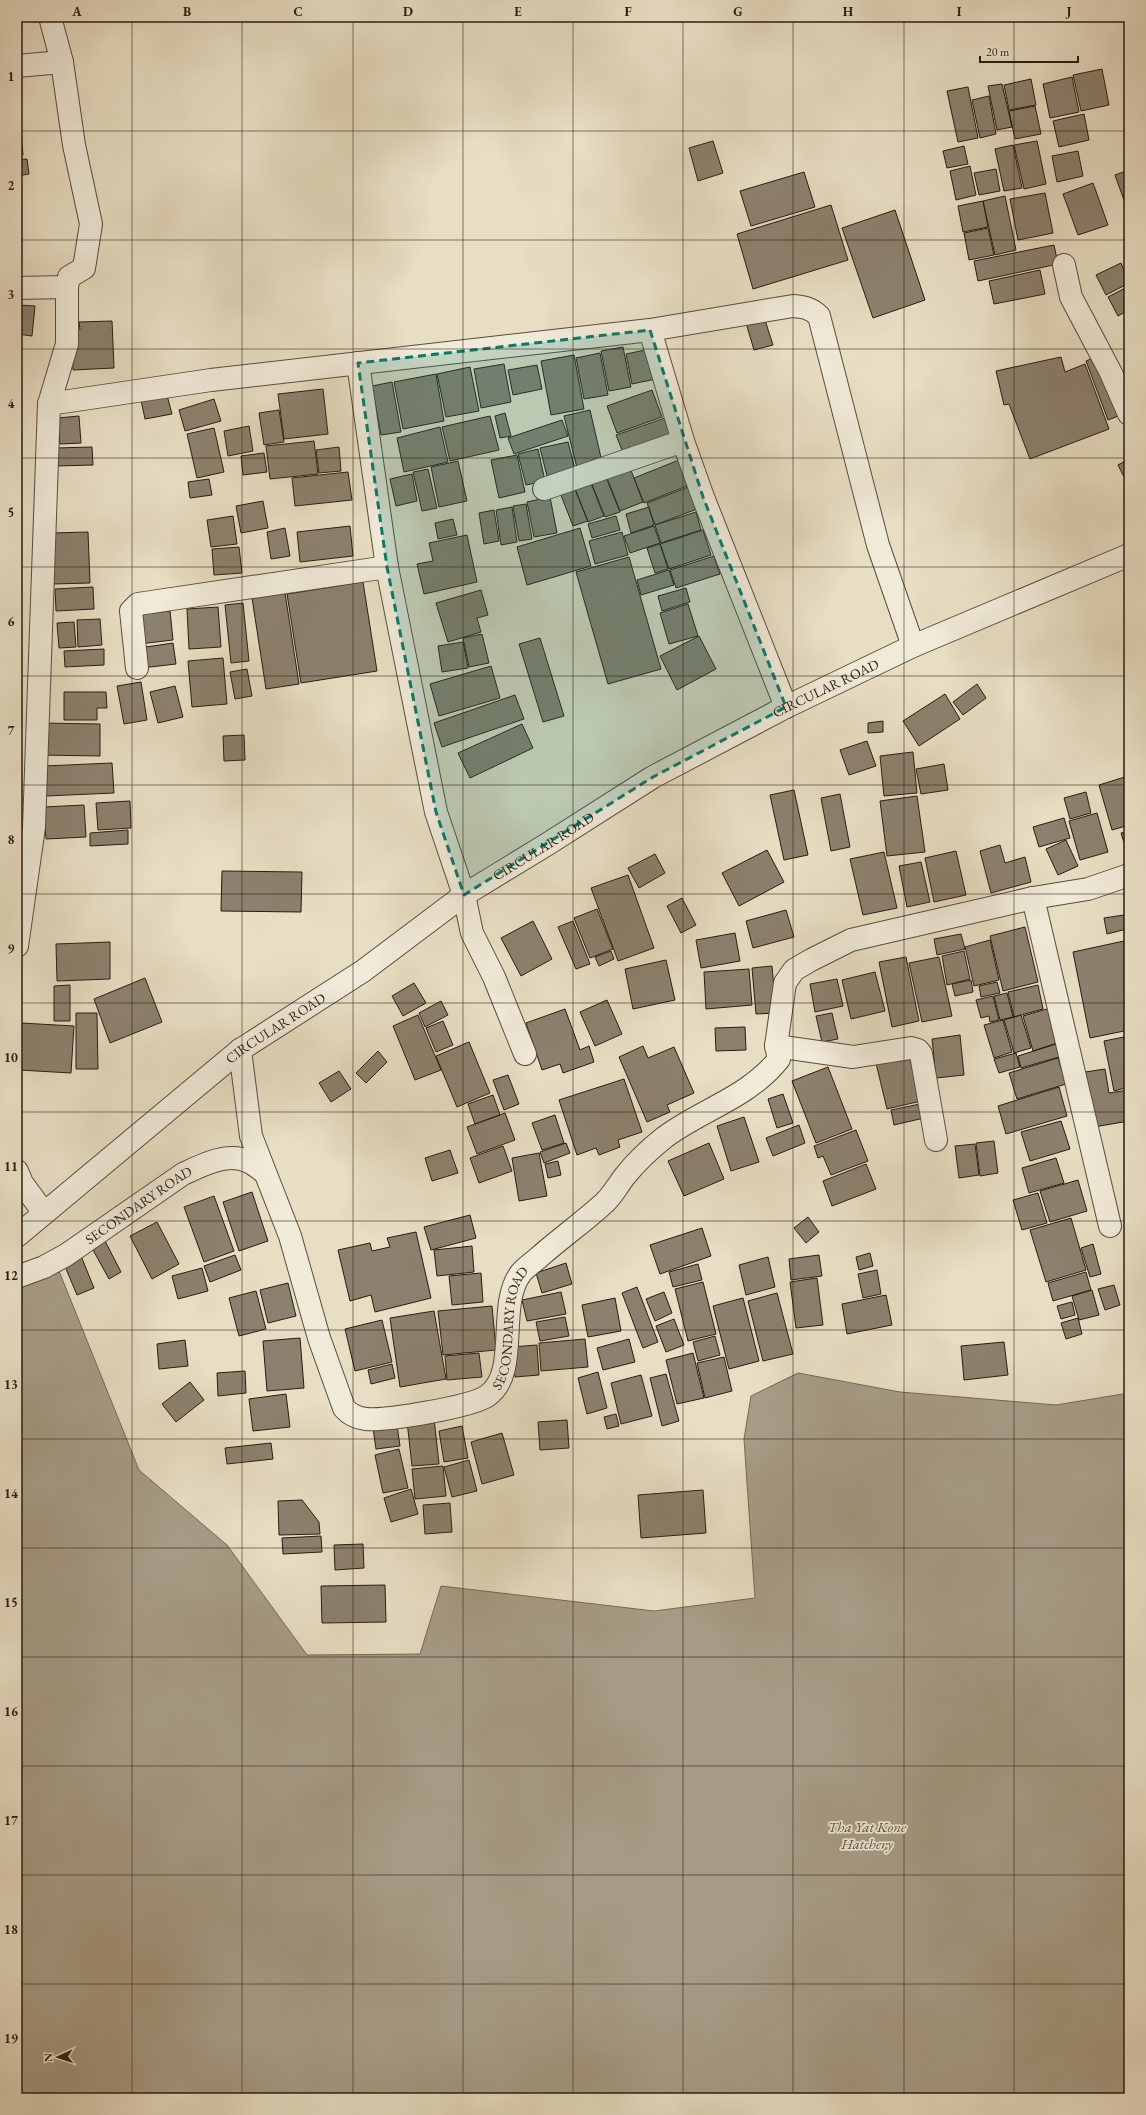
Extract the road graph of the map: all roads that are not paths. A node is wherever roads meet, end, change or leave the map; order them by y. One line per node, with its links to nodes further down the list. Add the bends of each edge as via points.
1 (50, 17): 2 (street)
2 (62, 62): 3 (street); 5 (street, via 74,145 91,224 84,268 69,277)
3 (17, 66)
4 (1064, 265): 10 (street, via 1071,297 1111,373)
5 (67, 287): 6 (street); 9 (street, via 67,344)
6 (17, 288)
7 (650, 330): 8 (street); 11 (street); 15 (street, via 793,306 814,310 819,316 880,552)
8 (358, 363): 9 (street, via 211,380); 14 (street)
9 (49, 404): 18 (street)
10 (1129, 414)
11 (683, 442): 12 (street); 17 (street)
12 (544, 489)
13 (1129, 555): 15 (street, CIRCULAR ROAD)
14 (387, 567): 16 (street, via 138,604 131,610); 20 (street, via 436,812)
15 (913, 646): 17 (street, CIRCULAR ROAD)
16 (137, 668)
17 (786, 707): 20 (street, CIRCULAR ROAD, via 653,777)
18 (25, 827): 22 (street)
19 (1129, 875): 21 (street, via 1088,889)
20 (464, 895): 24 (street, CIRCULAR ROAD, via 363,970); 25 (street, via 472,933 494,977)
21 (1033, 898): 23 (street, SECONDARY ROAD, via 851,940 810,960 794,970 785,983); 30 (street)
22 (17, 946)
23 (776, 1046): 26 (street, via 853,1056 911,1048 918,1050); 28 (street, SECONDARY ROAD, via 779,1059 769,1073 720,1107 683,1126 655,1146 625,1176 603,1205 521,1273 512,1290 505,1364 498,1384 488,1396 469,1405 374,1419 349,1414 344,1408 319,1338 290,1236)
24 (240, 1050): 28 (street, SECONDARY ROAD, via 251,1136); 29 (street, CIRCULAR ROAD)
25 (525, 1054)
26 (936, 1140)
27 (17, 1172): 29 (street)
28 (265, 1173): 32 (street, SECONDARY ROAD, via 248,1161 232,1158 204,1164 183,1174 66,1255)
29 (44, 1213): 31 (street, CIRCULAR ROAD)
30 (1110, 1226)
31 (17, 1236)
32 (17, 1277)

